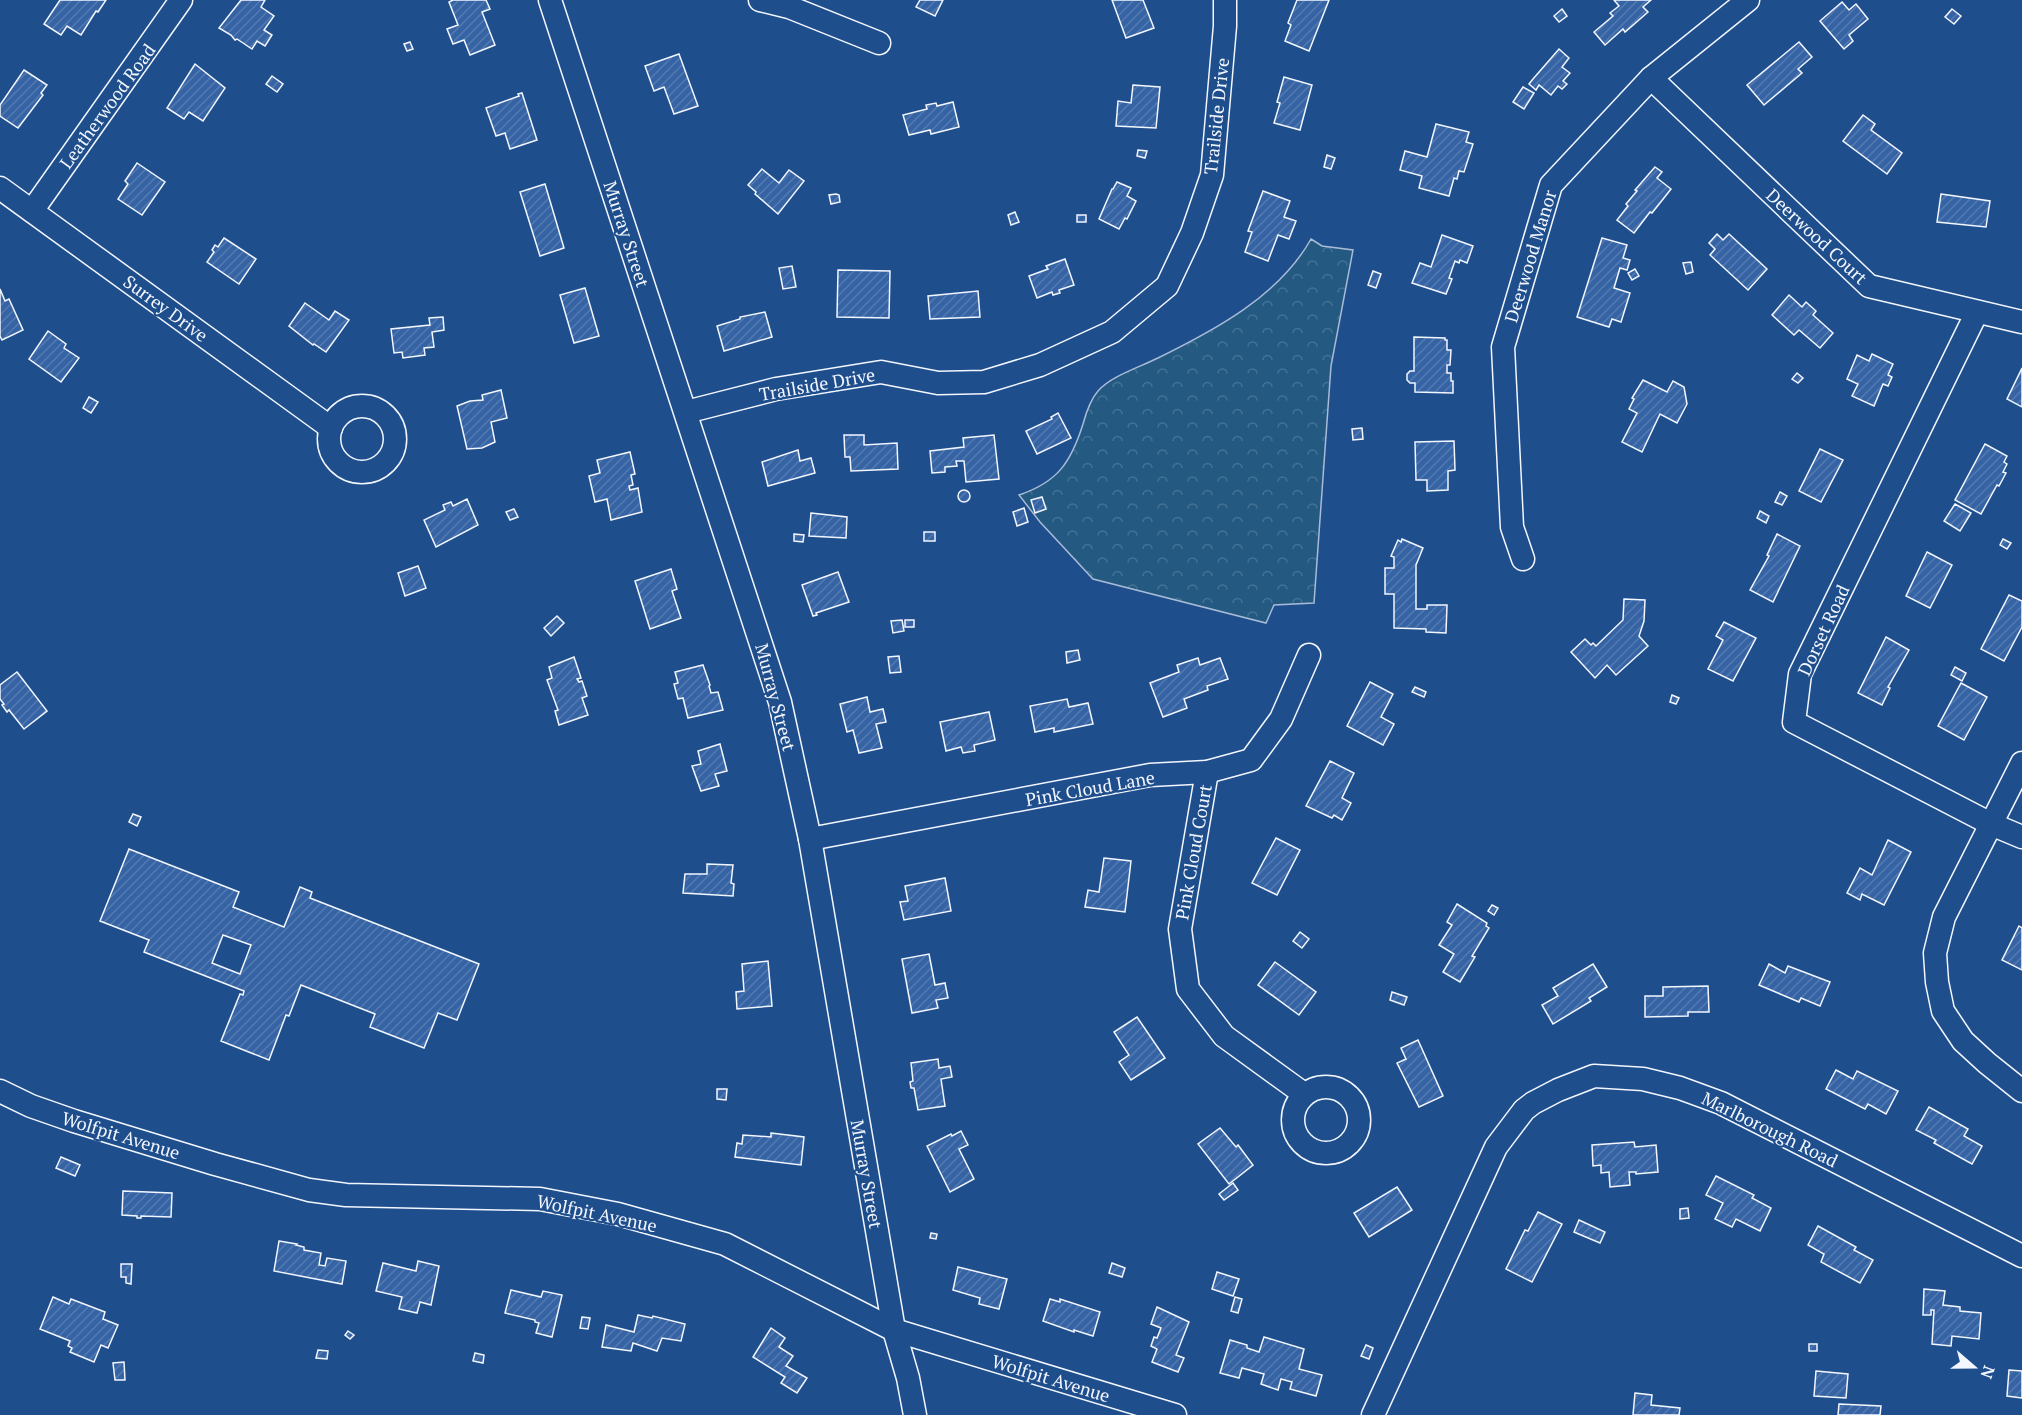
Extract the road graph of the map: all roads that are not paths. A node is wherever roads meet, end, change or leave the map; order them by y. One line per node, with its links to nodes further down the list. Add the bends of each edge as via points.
1 (181, 0): 9 (street, Leatherwood Road)
2 (550, 0): 12 (street, Murray Street)
3 (760, 0): 6 (street, via 789,7)
4 (1225, 0): 12 (street, Trailside Drive, via 1212,175 1192,233 1167,286 1112,332 1040,365 984,382 938,382 881,372 776,389)
5 (1748, 0): 7 (street, Deerwood Manor)
6 (879, 43)
7 (1651, 78): 10 (street, Deerwood Court, via 1869,286); 14 (street, Deerwood Manor, via 1551,185 1503,347 1512,527)
8 (0, 188): 9 (street, Surrey Drive)
9 (32, 211): 13 (street, Surrey Drive)
10 (1977, 312): 11 (street, Deerwood Court); 18 (street, Dorset Road, via 1800,674 1794,722)
11 (2022, 322)
12 (686, 412): 20 (street, Murray Street, via 780,702)
13 (331, 428)
14 (1523, 559)
15 (1309, 656): 17 (street, Pink Cloud Lane, via 1281,719 1251,760)
16 (2022, 763): 18 (street)
17 (1207, 772): 20 (street, Pink Cloud Lane, via 1150,775); 23 (street, Pink Cloud Court, via 1180,930 1188,989 1224,1036)
18 (1991, 824): 19 (street, Dorset Road); 22 (street, via 1944,917 1935,953 1937,982 1943,1011 1963,1041)
19 (2022, 837)
20 (810, 839): 25 (street, Murray Street)
21 (0, 1091): 25 (street, Wolfpit Avenue, via 74,1121 309,1190 346,1195 540,1199 618,1214 725,1244)
22 (2022, 1091)
23 (1304, 1094)
24 (2022, 1256): 28 (street, Marlborough Road, via 1721,1103 1643,1078 1594,1076 1533,1103 1496,1147)
25 (894, 1330): 26 (street, Murray Street); 27 (street, Wolfpit Avenue)
26 (915, 1415)
27 (1174, 1415)
28 (1373, 1415)

